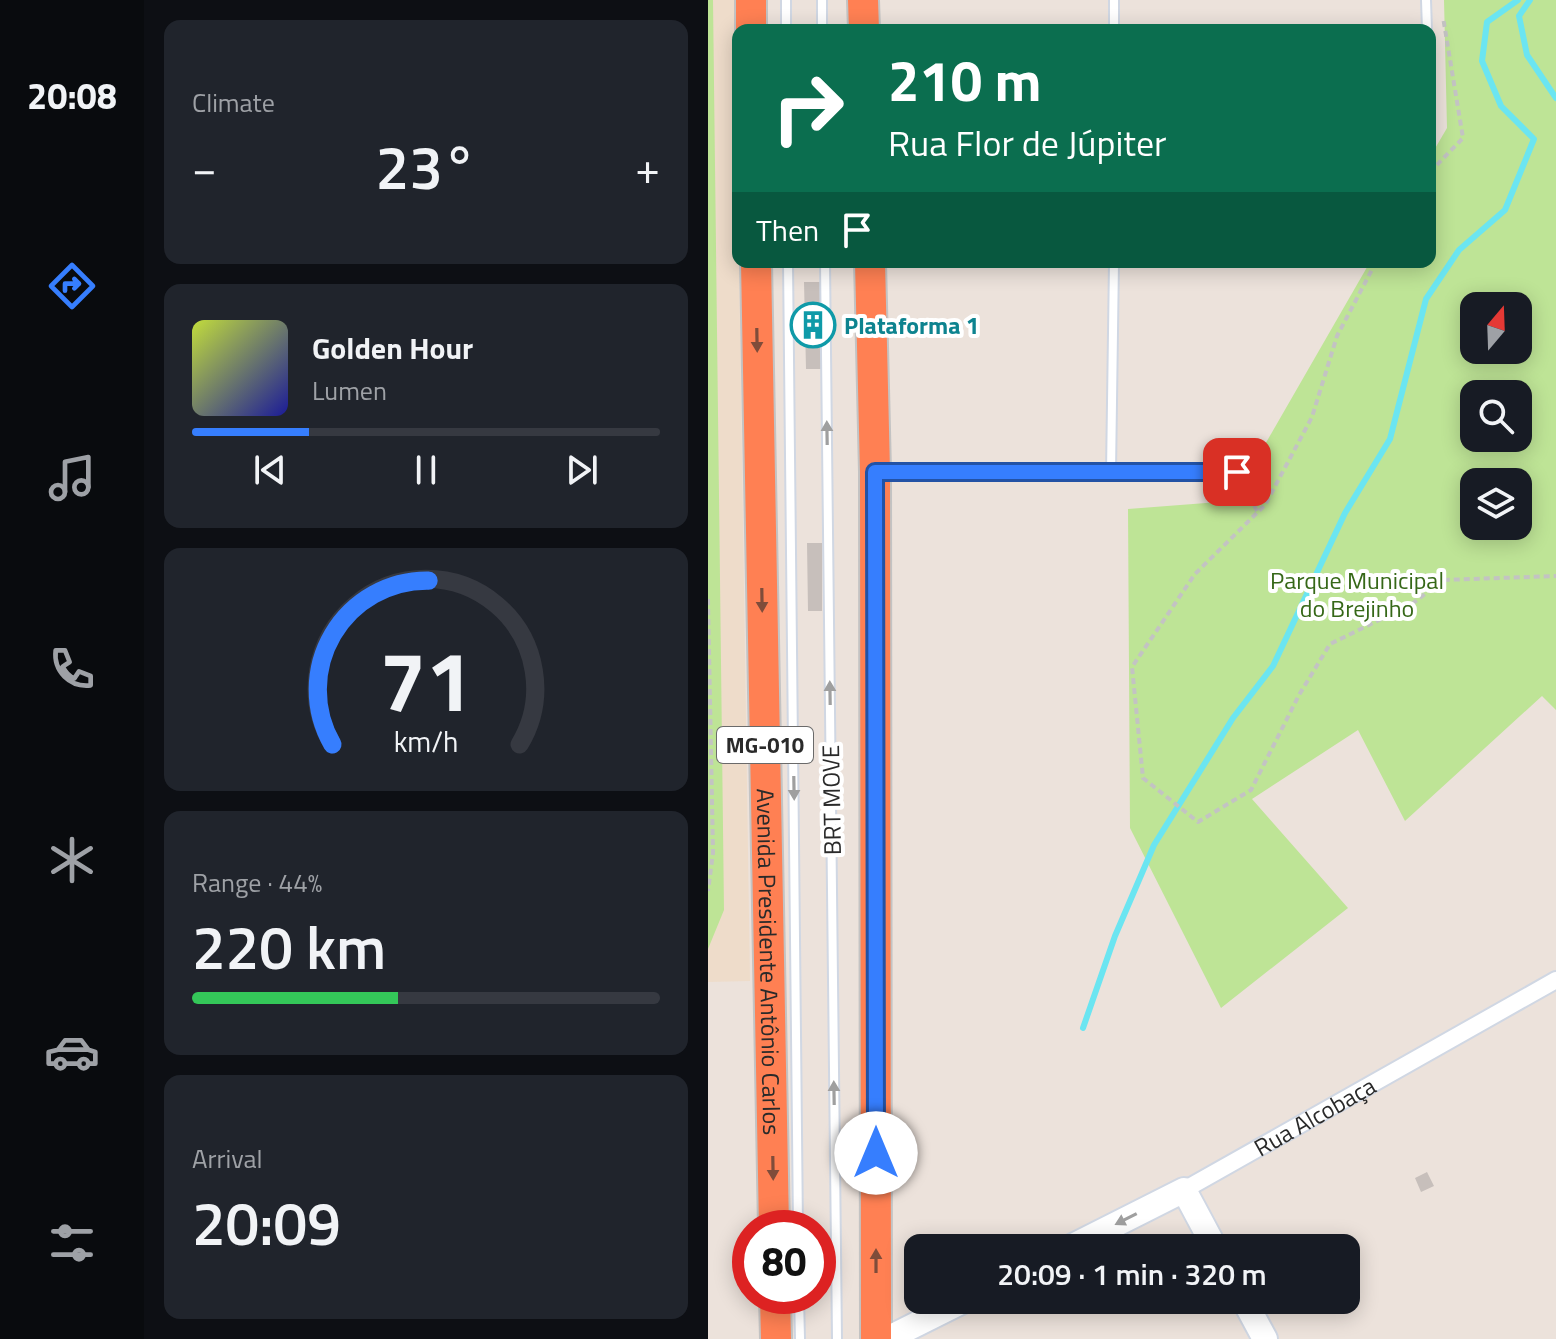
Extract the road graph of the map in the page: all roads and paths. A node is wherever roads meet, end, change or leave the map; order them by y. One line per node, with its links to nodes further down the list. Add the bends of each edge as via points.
1 (751, 0): 8 (highway)
2 (786, 0): 9 (lane)
3 (822, 0): 10 (lane)
4 (863, 0): 11 (highway)
5 (1114, 0): 12 (lane)
6 (1426, 0): 13 (lane)
7 (1443, 15): 14 (path, via 1463,138)
8 (751, 24)
9 (786, 24)
10 (822, 24)
11 (864, 24)
12 (1114, 24)
13 (1427, 24)
14 (1436, 166)
15 (756, 268): 30 (highway, Avenida Presidente Antônio Carlos / MG-010, one-way to 30)
16 (788, 268): 31 (lane, BRT MOVE, one-way to 31)
17 (825, 268): 40 (lane, BRT MOVE, one-way to 17)
18 (870, 268): 21 (highway)
19 (1114, 268): 22 (lane)
20 (1373, 268): 24 (path, via 1337,336 1312,417)
21 (875, 472): 22 (street); 41 (highway, one-way to 21)
22 (1111, 472): 23 (street)
23 (1237, 472): 24 (path)
24 (1257, 511): 25 (path, via 1195,574 1132,667 1143,778 1198,822 1251,790 1330,644 1412,604 1443,580)
25 (1556, 576)
26 (708, 599): 27 (path, via 713,853)
27 (708, 891)
28 (1556, 980): 29 (street, Rua Alcobaça)
29 (1184, 1190): 32 (street, Rua Alcobaça, one-way to 32); 33 (street)
30 (774, 1210)
31 (798, 1210)
32 (1097, 1234)
33 (1208, 1234)
34 (775, 1314): 38 (highway)
35 (799, 1314): 39 (lane)
36 (937, 1314): 42 (street)
37 (1252, 1314): 43 (street)
38 (776, 1339)
39 (800, 1339)
40 (837, 1339)
41 (876, 1339)
42 (887, 1339)
43 (1265, 1339)

